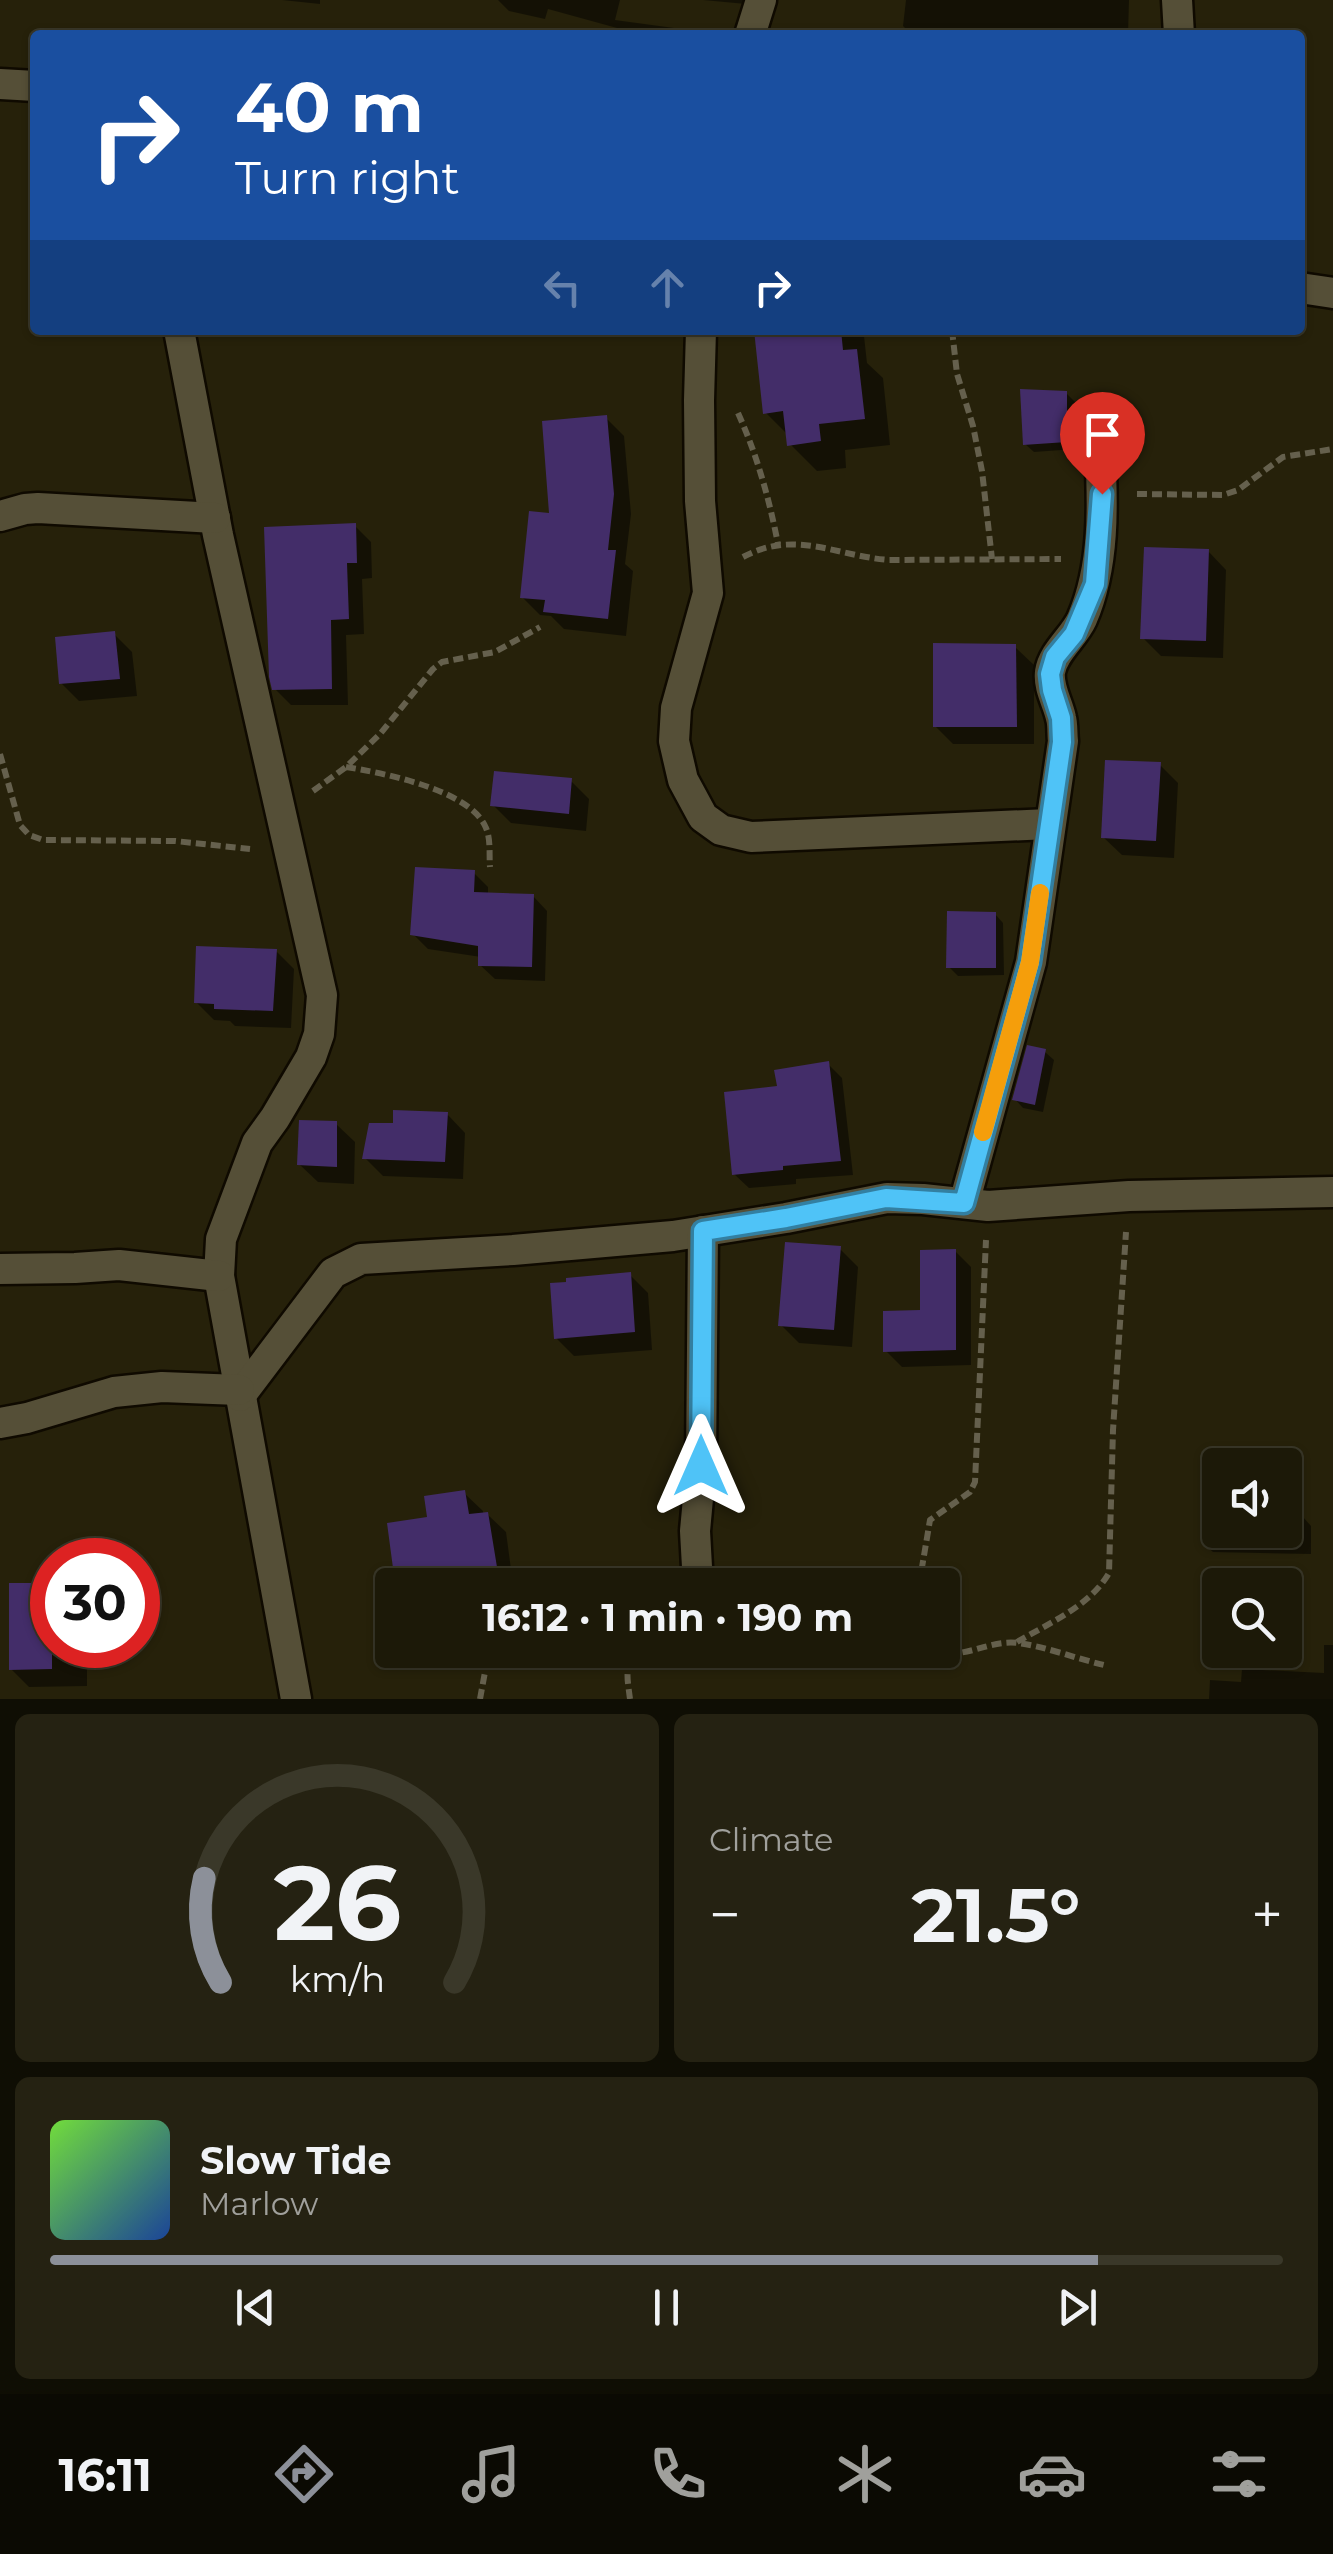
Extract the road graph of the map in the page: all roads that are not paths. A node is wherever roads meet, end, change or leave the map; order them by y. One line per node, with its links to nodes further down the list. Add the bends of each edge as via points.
1 (761, 0): 3 (street)
2 (1177, 0): 4 (street)
3 (752, 30)
4 (1179, 30)
5 (0, 84): 6 (street)
6 (30, 86)
7 (1305, 289): 8 (street)
8 (1333, 293)
9 (181, 335): 13 (street)
10 (701, 335): 14 (street, via 700,501 708,593 676,708 674,741 683,780 703,817 721,830 752,837)
11 (1100, 448): 14 (street, via 1095,584 1050,674 1062,742)
12 (0, 516): 13 (street, via 38,508)
13 (215, 518): 19 (street, via 322,995 310,1057 257,1143 221,1239)
14 (1049, 824): 16 (street, via 1030,962)
15 (1333, 1192): 16 (street)
16 (976, 1204): 17 (street, via 886,1198)
17 (703, 1231): 20 (street, via 362,1259 333,1273); 22 (street)
18 (0, 1268): 19 (street, via 120,1265)
19 (219, 1276): 20 (street)
20 (240, 1393): 21 (street, via 114,1392); 23 (street)
21 (0, 1423)
22 (697, 1568)
23 (296, 1699)

